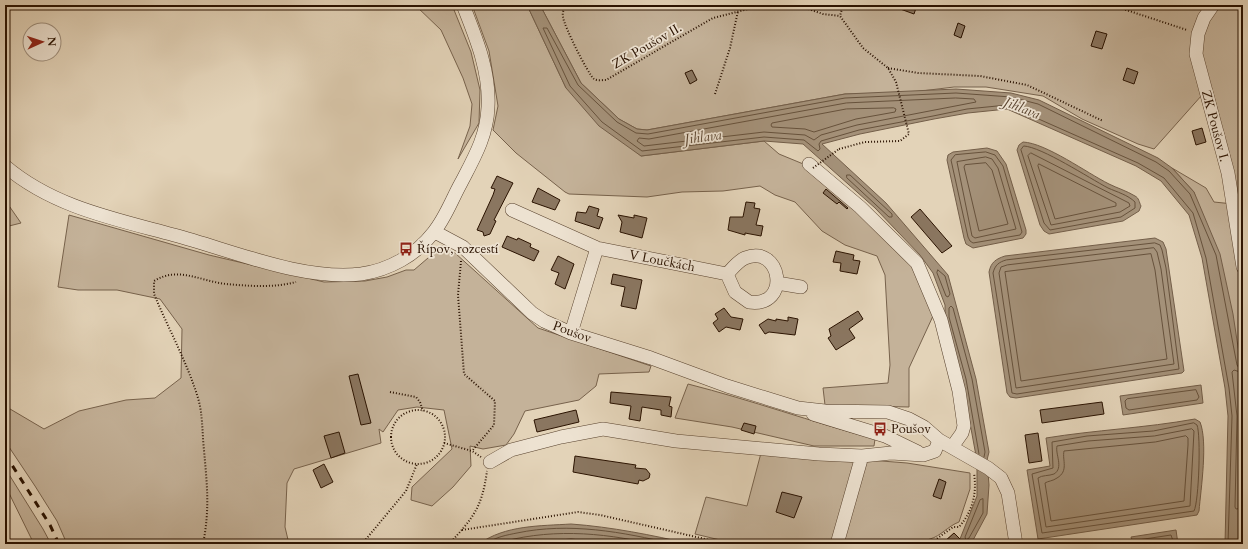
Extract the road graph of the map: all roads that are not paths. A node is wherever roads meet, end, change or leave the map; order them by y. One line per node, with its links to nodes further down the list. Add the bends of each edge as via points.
1 (463, 5): 6 (street, via 482,54 488,82 486,129 474,158)
2 (1213, 5): 8 (street, ZK Poušov I., via 1204,18 1198,34 1196,54 1228,173)
3 (5, 166): 6 (street, via 47,194 83,210 269,264 310,271 349,274 381,269 411,254)
4 (811, 166): 15 (street, via 860,207 917,263 941,320 959,391 964,426)
5 (512, 210): 7 (street, V Loučkách)
6 (434, 232): 12 (street, Poušov, via 463,247 532,313)
7 (597, 248): 9 (street, V Loučkách); 12 (street)
8 (1243, 267)
9 (727, 274): 10 (street, via 744,259 760,257 774,267); 10 (street, via 735,292 749,302 764,300 773,293)
10 (777, 283): 11 (street)
11 (801, 287)
12 (571, 333): 13 (street, Poušov)
13 (798, 408): 14 (street, Poušov, via 888,412 924,427); 16 (street, via 825,419 885,436)
14 (939, 440): 15 (street, Poušov); 16 (street, via 935,450)
15 (952, 447): 20 (street, Poušov, via 973,466 995,473 1004,482)
16 (923, 455): 17 (street, via 890,453)
17 (862, 456): 18 (street, via 676,441 603,430 561,437 511,450); 19 (street)
18 (490, 462)
19 (837, 544)
20 (1016, 544)

